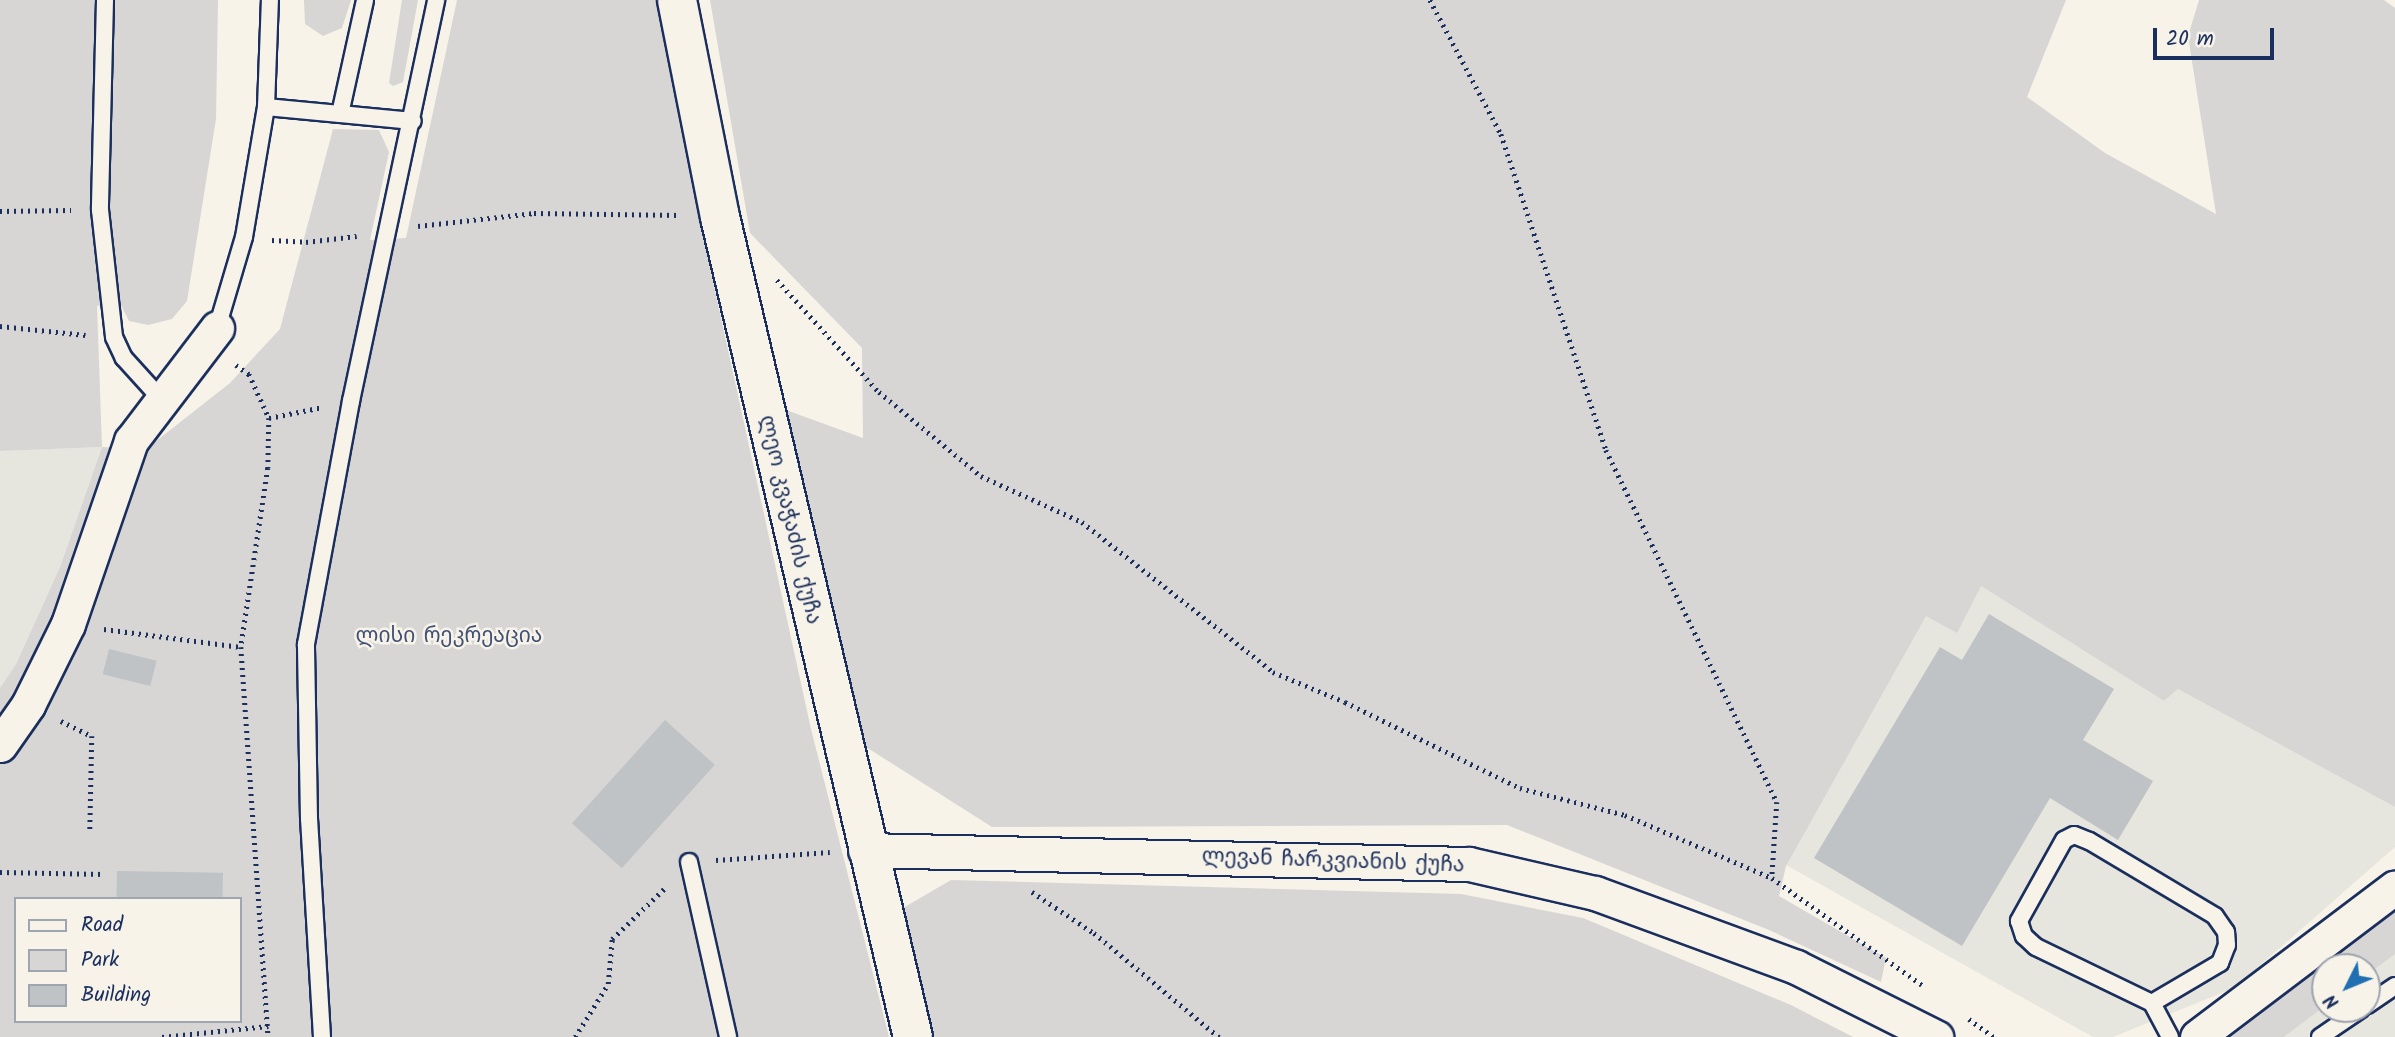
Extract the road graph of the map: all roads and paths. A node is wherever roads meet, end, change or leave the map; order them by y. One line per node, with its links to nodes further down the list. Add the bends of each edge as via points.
1 (105, 0): 10 (lane)
2 (271, 0): 7 (lane)
3 (365, 0): 8 (lane)
4 (436, 0): 9 (lane)
5 (677, 0): 12 (main road, ლეო კვაჭაძის ქუჩა)
6 (1430, 0): 31 (path, via 1501,134 1606,450 1777,802)
7 (266, 107): 8 (lane); 17 (lane, via 244,237)
8 (340, 114): 9 (lane)
9 (413, 121): 13 (lane)
10 (100, 210): 11 (path); 18 (lane)
11 (0, 211)
12 (719, 217): 13 (path, via 534,214 446,220); 27 (main road, ლეო კვაჭაძის ქუჩა)
13 (387, 232): 14 (path); 20 (lane)
14 (306, 242)
15 (766, 268): 31 (path, via 879,392 981,476 1082,522 1273,672 1520,788 1625,815)
16 (0, 326): 18 (path)
17 (212, 336): 19 (street); 21 (path, via 249,374)
18 (114, 337): 19 (lane, via 124,358)
19 (162, 400): 22 (street, via 131,441)
20 (351, 401): 21 (path); 41 (lane, via 306,644 309,819)
21 (269, 418): 23 (path, via 268,468)
22 (68, 624): 23 (path); 24 (street)
23 (241, 647): 38 (path)
24 (28, 705): 25 (street); 26 (path, via 92,736)
25 (0, 746)
26 (90, 829)
27 (865, 850): 28 (path); 44 (main road, ლეო კვაჭაძის ქუჩა); 46 (street, ლევან ჩარკვიანის ქუჩა, via 1469,864 1595,893 1796,967)
28 (689, 862): 42 (path, via 612,939 608,984); 43 (lane)
29 (0, 872): 30 (path)
30 (104, 874)
31 (1772, 878): 34 (path)
32 (2395, 887): 49 (street)
33 (1028, 889): 45 (path, via 1094,933)
34 (1927, 989)
35 (2152, 1003): 35 (lane, via 2036,947 2024,936 2019,921 2064,840 2074,835 2089,841 2215,916 2225,932 2227,945 2220,963); 48 (lane)
36 (1960, 1013): 47 (path)
37 (2340, 1023): 50 (lane)
38 (268, 1026): 39 (path); 40 (path)
39 (162, 1037)
40 (268, 1037)
41 (322, 1037)
42 (575, 1037)
43 (729, 1037)
44 (913, 1037)
45 (1219, 1037)
46 (1936, 1037)
47 (1994, 1037)
48 (2171, 1037)
49 (2197, 1037)
50 (2320, 1037)

